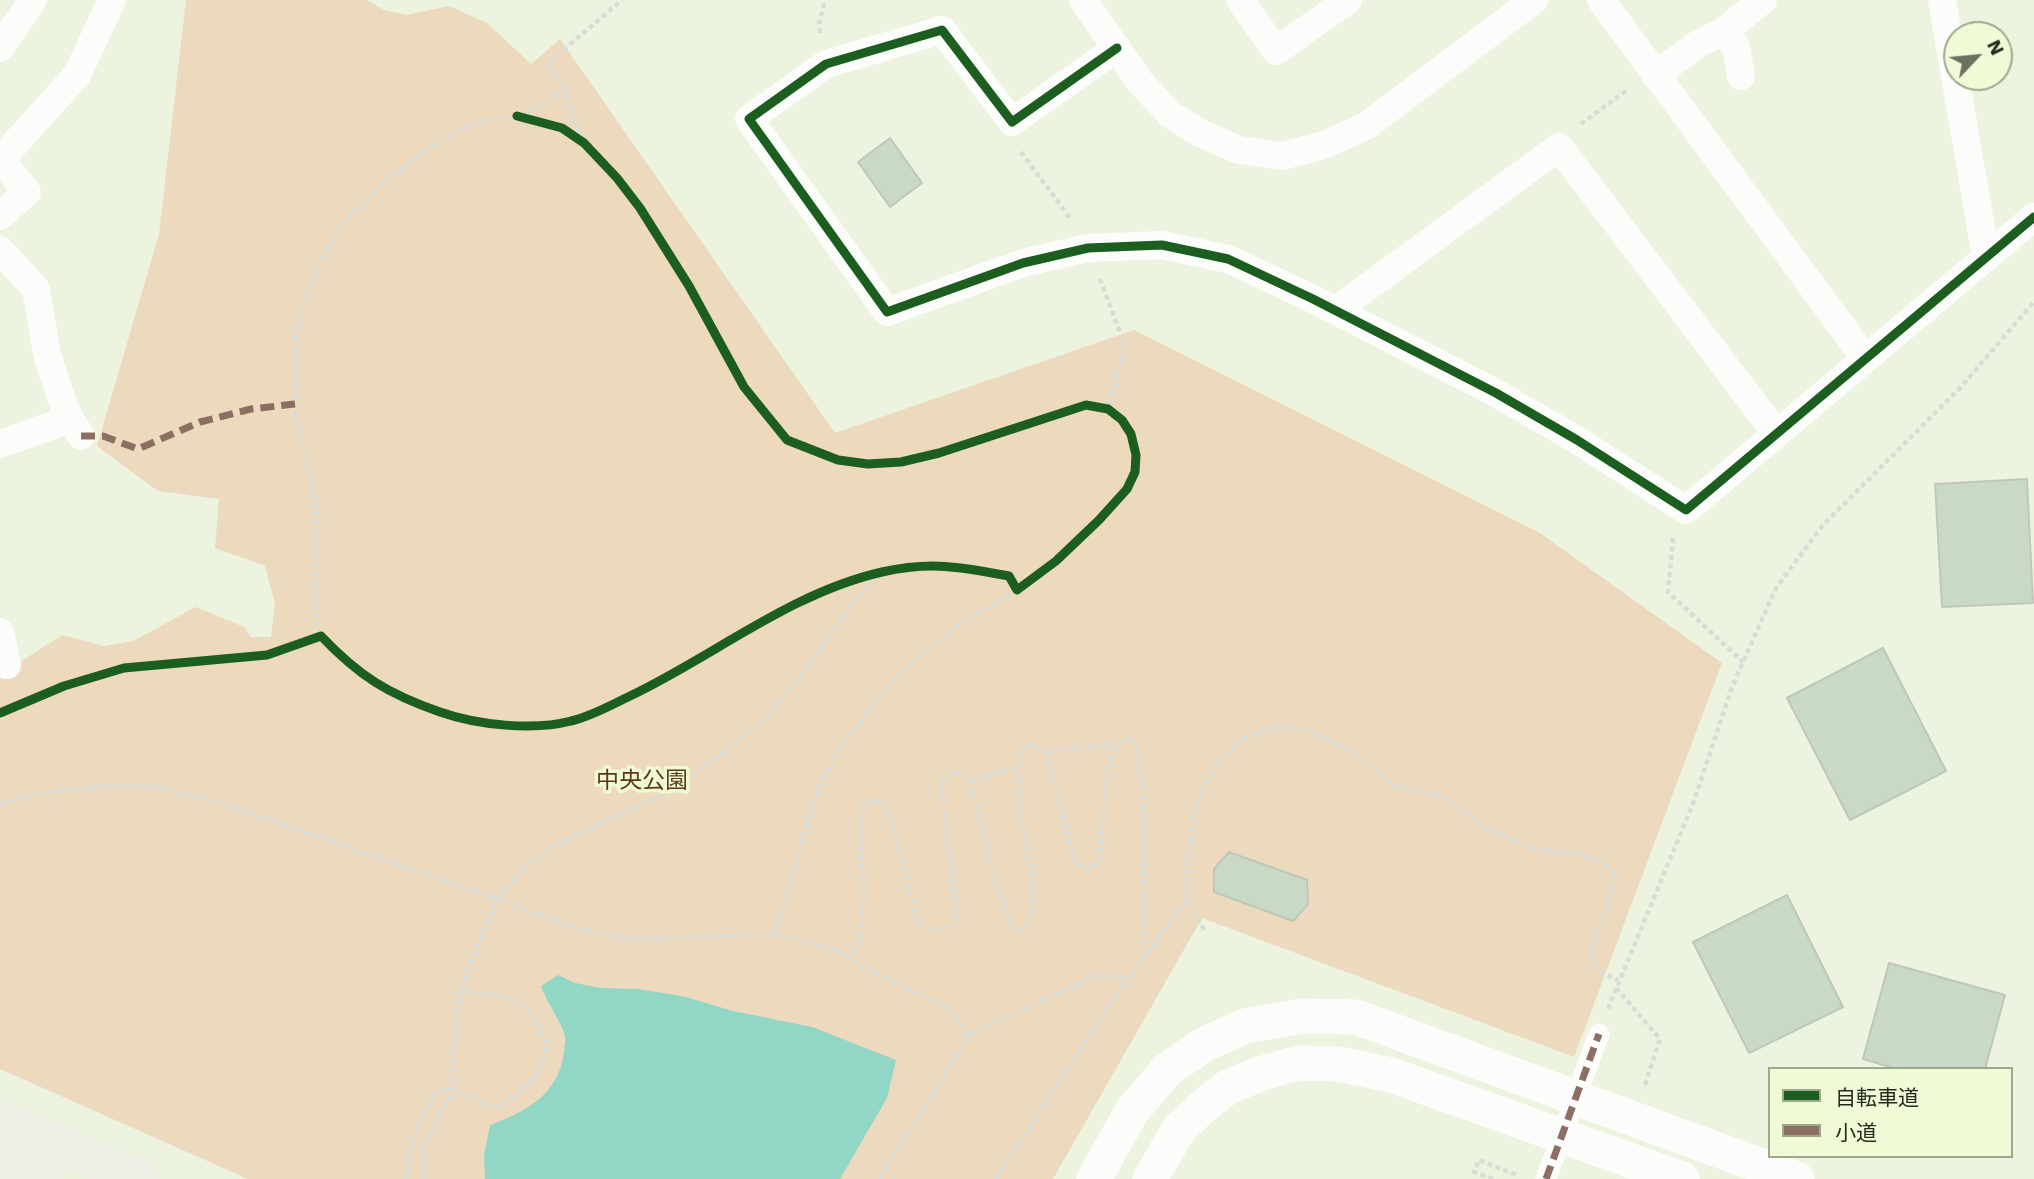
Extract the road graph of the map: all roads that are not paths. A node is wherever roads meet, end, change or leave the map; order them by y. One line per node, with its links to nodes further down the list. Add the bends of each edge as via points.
1 (33, 0): 11 (street)
2 (111, 0): 15 (street, via 77,75)
3 (1083, 0): 12 (street)
4 (1240, 0): 5 (street, via 1276,51)
5 (1348, 0)
6 (1534, 0): 12 (street, via 1366,125 1324,145 1282,156 1239,150 1171,115)
7 (1601, 0): 13 (street)
8 (1763, 0): 10 (street)
9 (1942, 0): 19 (street)
10 (1724, 31): 13 (street); 14 (street, via 1736,47)
11 (0, 48)
12 (1116, 48): 20 (street, via 1013,122 943,30 826,64 749,119 887,312 1023,263 1088,248 1162,245 1228,259)
13 (1655, 75): 21 (street)
14 (1741, 76)
15 (0, 159): 16 (street, via 27,192)
16 (0, 216)
17 (2034, 217): 19 (street)
18 (0, 250): 23 (street, via 36,289 47,354 76,428)
19 (1986, 257): 21 (street)
20 (1336, 310): 22 (street, via 1496,393 1686,510); 22 (street, via 1559,148)
21 (1866, 358): 22 (street)
22 (1776, 433)
23 (0, 444)
24 (0, 632): 25 (street)
25 (8, 665)
26 (1599, 1034): 34 (street)
27 (0, 1120): 31 (main road)
28 (0, 1157): 30 (main road)
29 (1640, 1172): 33 (street, via 1391,1075 1338,1064 1298,1063 1227,1087 1179,1129); 35 (street)
30 (45, 1179)
31 (138, 1179)
32 (1094, 1179): 36 (street, via 1132,1111 1168,1069 1205,1044 1245,1026 1302,1016 1356,1017)
33 (1150, 1179)
34 (1546, 1179)
35 (1682, 1179)
36 (1797, 1179)

